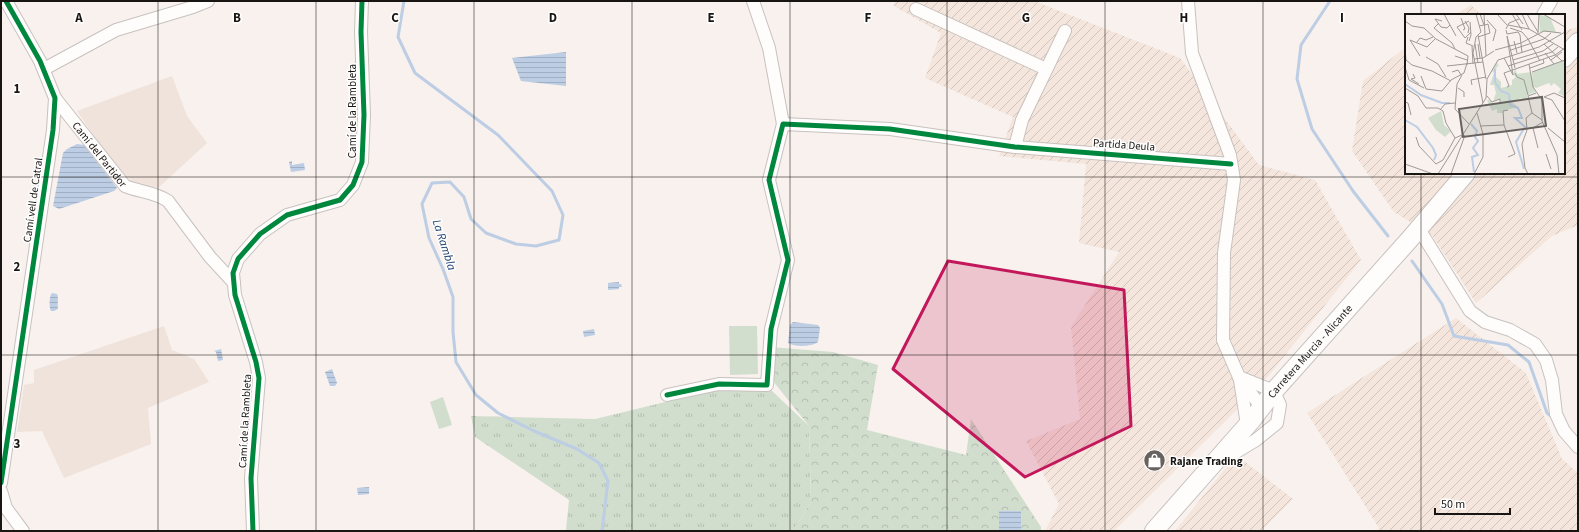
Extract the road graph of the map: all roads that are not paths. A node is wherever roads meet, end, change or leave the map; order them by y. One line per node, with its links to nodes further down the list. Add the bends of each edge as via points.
1 (6, 1): 11 (street, Camí vell de Catral)
2 (208, 1): 11 (street, via 116,30)
3 (362, 1): 18 (street, Camí de la Rambleta, via 362,162 353,185 340,200 287,215 260,234 238,259 233,273)
4 (753, 1): 13 (street, via 769,48)
5 (1188, 1): 15 (street, via 1192,54 1230,155)
6 (1551, 1): 8 (street)
7 (916, 9): 10 (street)
8 (1544, 14)
9 (1065, 31): 10 (street)
10 (1046, 69): 14 (street, via 1022,120)
11 (44, 70): 12 (street, Camí vell de Catral)
12 (55, 98): 18 (street, Camí del Partidor, via 125,186 160,195 168,201 210,257); 26 (street, Camí vell de Catral, via 52,138)
13 (783, 124): 14 (street, Partida Deula, via 890,129); 21 (street, via 769,180 788,260 771,329 767,385 719,384)
14 (1015, 147): 15 (street, Partida Deula)
15 (1231, 164): 19 (street, via 1234,180 1224,253 1223,340)
16 (1465, 174): 17 (highway, Carretera Murcia - Alicante)
17 (1419, 229): 20 (highway, Carretera Murcia - Alicante); 24 (street, via 1470,311 1485,322 1510,330 1535,344 1546,360 1552,380 1556,414 1564,431)
18 (234, 283): 30 (street, Camí de la Rambleta, via 235,295 259,378 251,478)
19 (1239, 377): 20 (street); 22 (street); 23 (street)
20 (1274, 391): 22 (highway, Carretera Murcia - Alicante); 25 (street, via 1280,405 1278,423)
21 (667, 395)
22 (1261, 407): 23 (highway, Carretera Murcia - Alicante)
23 (1247, 425): 25 (highway, Carretera Murcia - Alicante)
24 (1578, 447)
25 (1204, 474): 31 (highway, Carretera Murcia - Alicante)
26 (1, 483)
27 (1, 491): 28 (street)
28 (3, 509): 29 (street)
29 (23, 531)
30 (253, 531)
31 (1154, 531)

